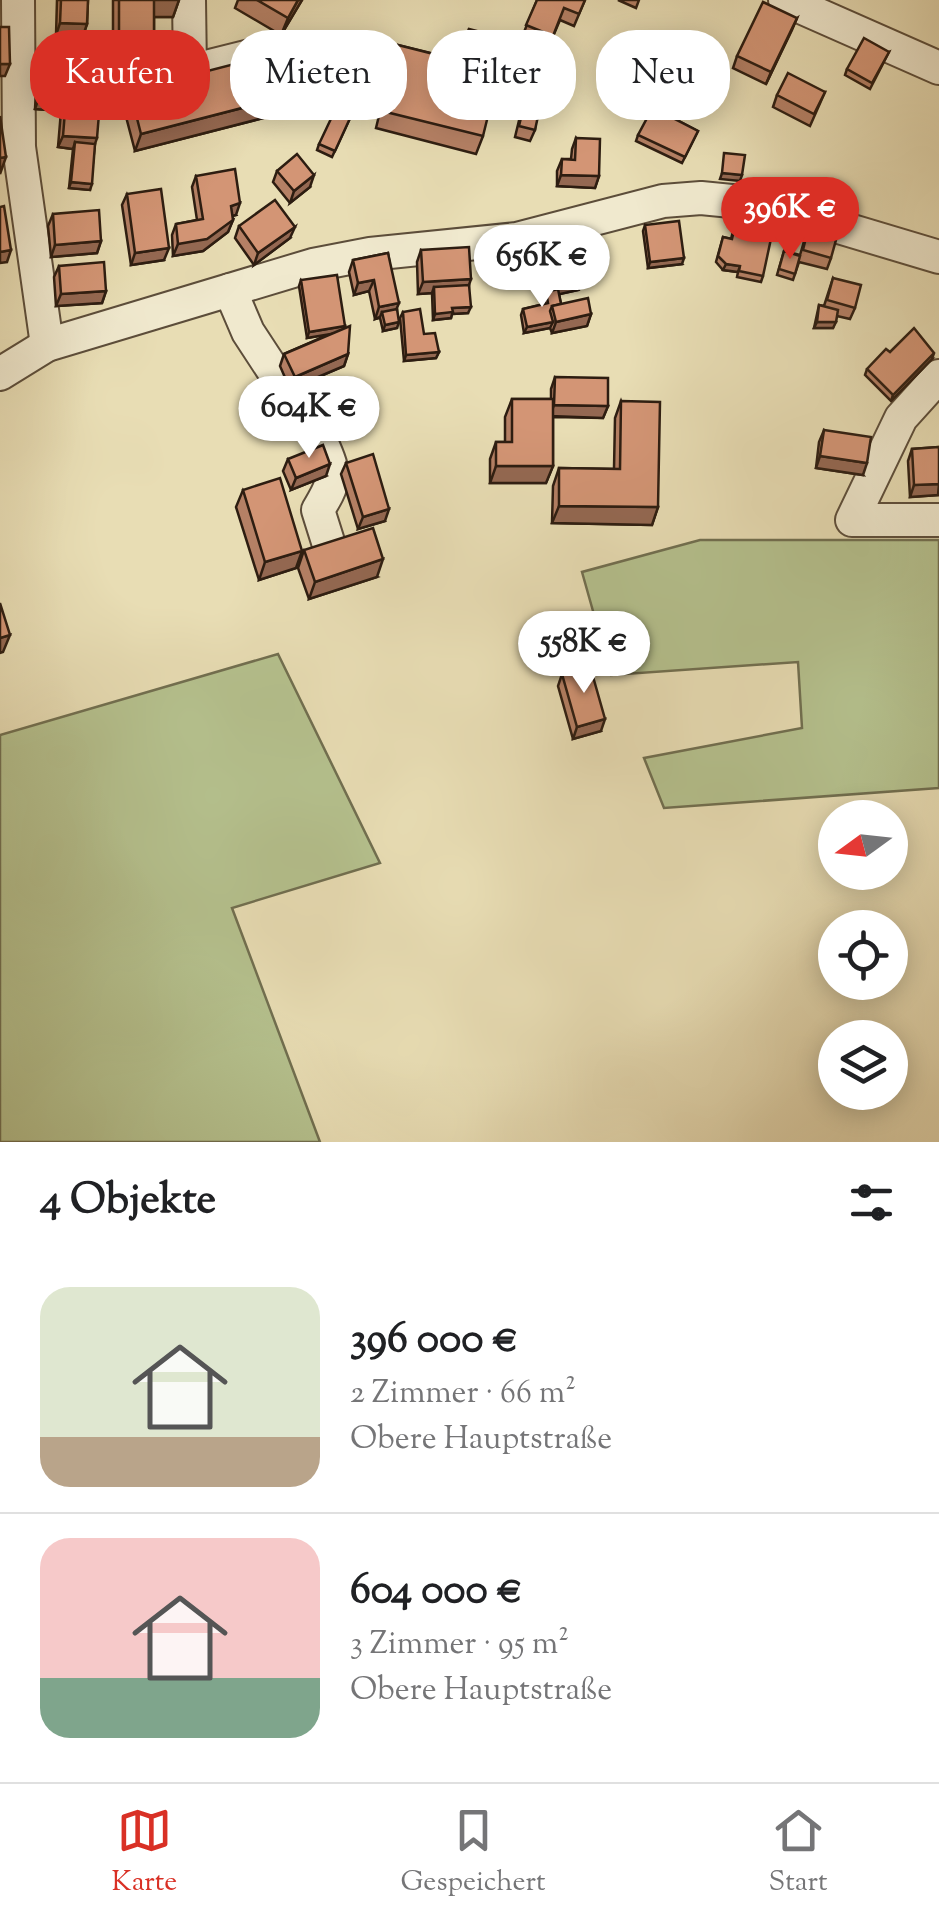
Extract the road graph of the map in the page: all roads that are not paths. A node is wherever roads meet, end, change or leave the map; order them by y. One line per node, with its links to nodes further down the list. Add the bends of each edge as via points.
1 (0, 0): 2 (street)
2 (18, 0): 9 (street, via 19,147)
3 (189, 0): 5 (street)
4 (786, 0): 6 (street)
5 (189, 30)
6 (939, 68)
7 (939, 257): 8 (street, via 762,204 701,198 663,201 517,239 313,265)
8 (230, 290): 9 (street); 13 (street, via 248,332 333,469 334,483 318,510)
9 (47, 346): 10 (street)
10 (0, 374)
11 (939, 376): 12 (street, via 901,418 852,520)
12 (939, 520)
13 (329, 546)

